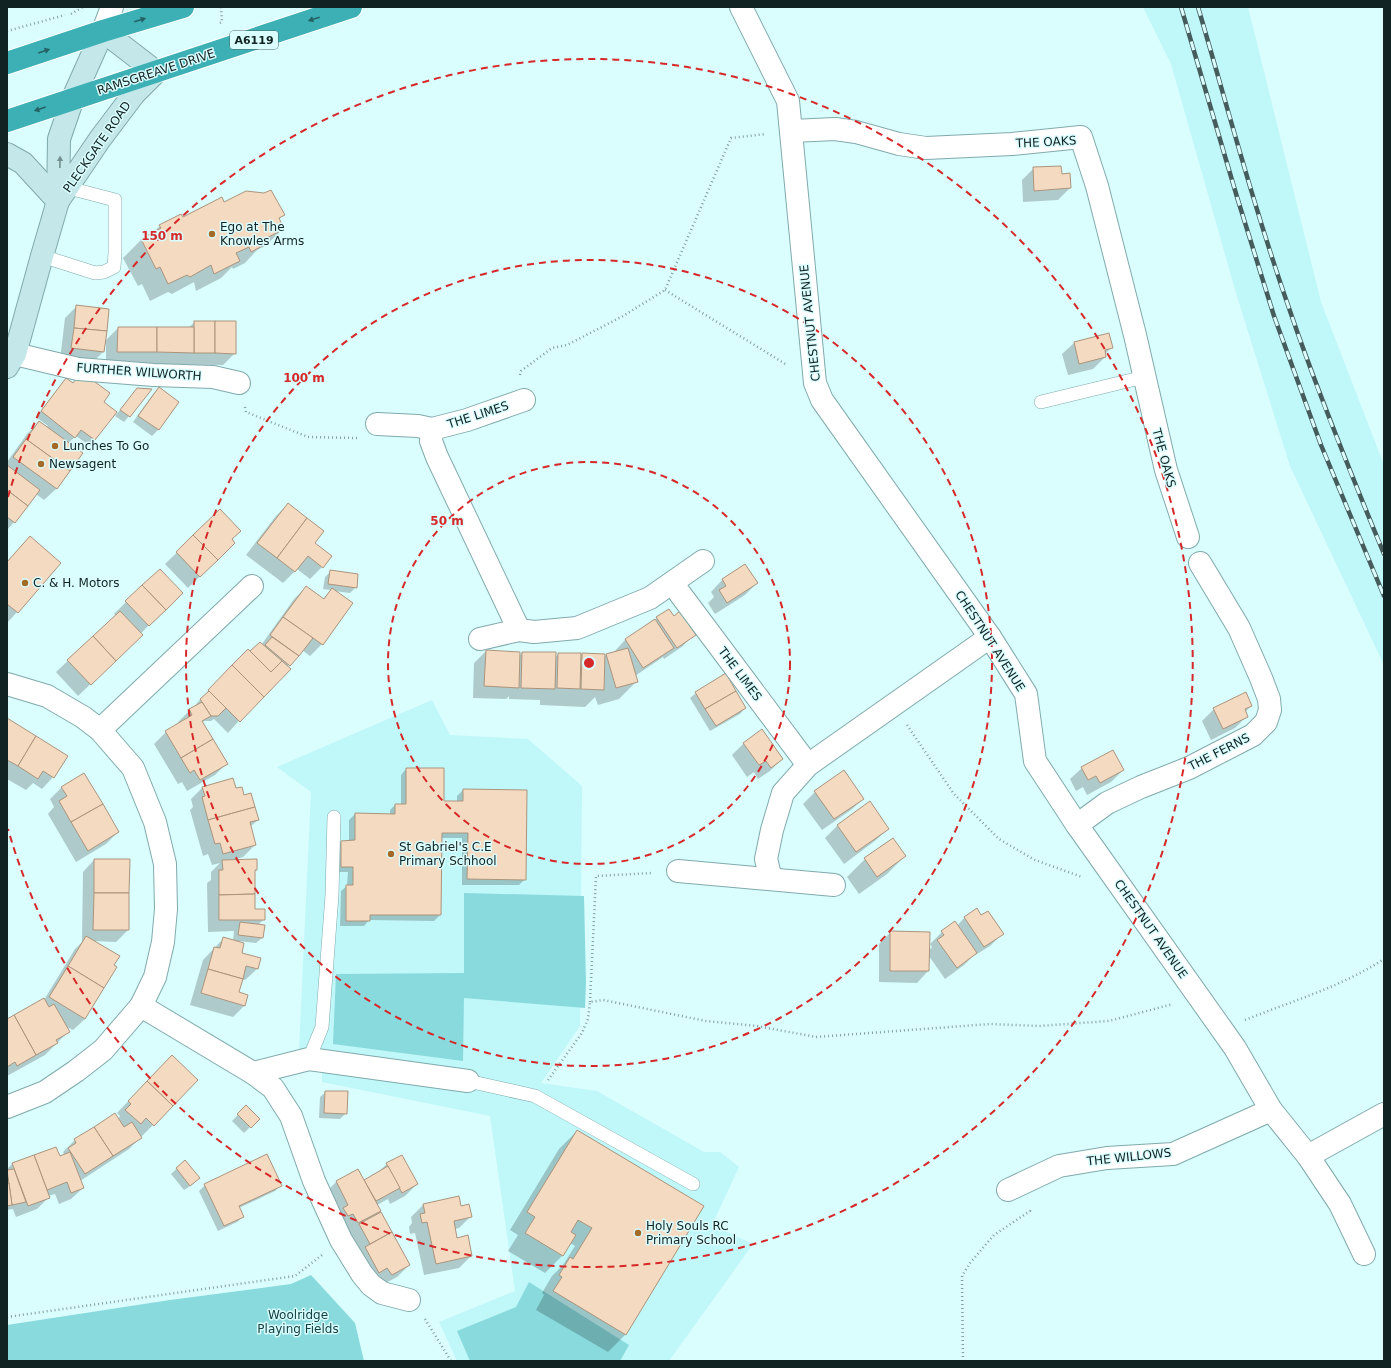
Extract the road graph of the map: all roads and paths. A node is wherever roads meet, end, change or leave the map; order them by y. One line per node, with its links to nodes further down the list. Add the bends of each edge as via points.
1 (83, 7): 6 (path, via 72,14)
2 (112, 7): 7 (street, PLECKGATE ROAD)
3 (182, 7): 7 (highway, one-way to 3)
4 (351, 7): 9 (highway, RAMSGREAVE DRIVE / A6119, one-way to 9)
5 (741, 7): 12 (street, CHESTNUT AVENUE, via 788,101)
6 (7, 31)
7 (103, 31): 8 (highway, one-way to 7); 9 (main road); 10 (main road, PLECKGATE ROAD)
8 (7, 63)
9 (156, 72): 10 (highway, RAMSGREAVE DRIVE / A6119); 14 (main road, PLECKGATE ROAD, via 134,94)
10 (73, 98): 11 (highway, RAMSGREAVE DRIVE / A6119, one-way to 11); 14 (main road, PLECKGATE ROAD, one-way to 10, via 59,139)
11 (7, 120)
12 (792, 131): 16 (path, via 731,138); 18 (street, THE OAKS, via 836,129 926,148 1012,144 1081,137 1097,186); 19 (street, CHESTNUT AVENUE)
13 (7, 154): 14 (main road)
14 (62, 192): 15 (main road, PLECKGATE ROAD); 15 (lane, via 115,200 114,267 95,273)
15 (42, 256): 17 (main road, PLECKGATE ROAD)
16 (665, 290): 19 (path); 21 (path, via 624,316 567,345 552,348 522,371 518,383)
17 (11, 360): 20 (street, FURTHER WILWORTH, via 78,369 213,377)
18 (1144, 377): 22 (lane); 26 (street, THE OAKS, via 1166,470)
19 (815, 382): 32 (street, CHESTNUT AVENUE, via 822,400)
20 (239, 383): 25 (path, via 246,412 308,437)
21 (524, 400): 24 (street, THE LIMES)
22 (1040, 402)
23 (378, 424): 24 (street, THE LIMES)
24 (432, 429): 31 (street, THE LIMES, via 431,441 437,456)
25 (362, 438)
26 (1188, 537)
27 (703, 560): 29 (street)
28 (1200, 563): 39 (street, THE FERNS, via 1240,628 1261,678 1269,699 1270,710 1266,722 1253,735 1189,768 1141,786 1108,803)
29 (672, 582): 31 (street, via 650,598 577,628 534,632); 37 (street, THE LIMES)
30 (252, 586): 36 (street)
31 (519, 630): 33 (street)
32 (990, 637): 35 (street); 39 (street, CHESTNUT AVENUE, via 1026,694 1036,761)
33 (480, 640)
34 (7, 684): 36 (street, via 46,696)
35 (893, 705): 37 (street); 41 (path, via 954,794 999,839 1035,860 1087,878)
36 (100, 730): 47 (street, via 133,768 155,822 165,864 166,909 163,942 155,977)
37 (808, 766): 42 (street, via 783,793 766,859)
38 (334, 818): 49 (lane, via 332,895 322,1027)
39 (1077, 825): 41 (street, CHESTNUT AVENUE)
40 (678, 871): 42 (street); 46 (path, via 596,876)
41 (1112, 875): 45 (street, CHESTNUT AVENUE)
42 (771, 879): 43 (street)
43 (834, 885)
44 (1384, 959): 48 (path, via 1365,971 1321,991)
45 (1199, 997): 46 (path, via 1109,1021 1040,1026 990,1024 816,1037 757,1026 706,1021 603,1000); 48 (street, CHESTNUT AVENUE)
46 (590, 1002): 52 (path, via 588,1019 582,1033)
47 (141, 1006): 50 (street); 53 (street, via 103,1050 76,1071 45,1092)
48 (1222, 1030): 54 (street, CHESTNUT AVENUE)
49 (310, 1059): 50 (street); 51 (street)
50 (253, 1073): 59 (street, via 273,1088 291,1116 314,1181)
51 (468, 1081): 57 (lane, via 535,1096)
52 (546, 1082)
53 (7, 1107)
54 (1271, 1110): 56 (street, CHESTNUT AVENUE); 58 (street, THE WILLOWS, via 1173,1154 1107,1158 1059,1166)
55 (1384, 1114): 56 (street)
56 (1308, 1156): 60 (street, CHESTNUT AVENUE, via 1340,1204)
57 (693, 1184)
58 (1014, 1186): 64 (path, via 1030,1211 994,1235 962,1276)
59 (341, 1240): 61 (street, via 371,1285 382,1293); 62 (path, via 295,1276)
60 (1364, 1254)
61 (409, 1300): 63 (path, via 429,1324)
62 (7, 1317)
63 (451, 1361)
64 (963, 1361)

